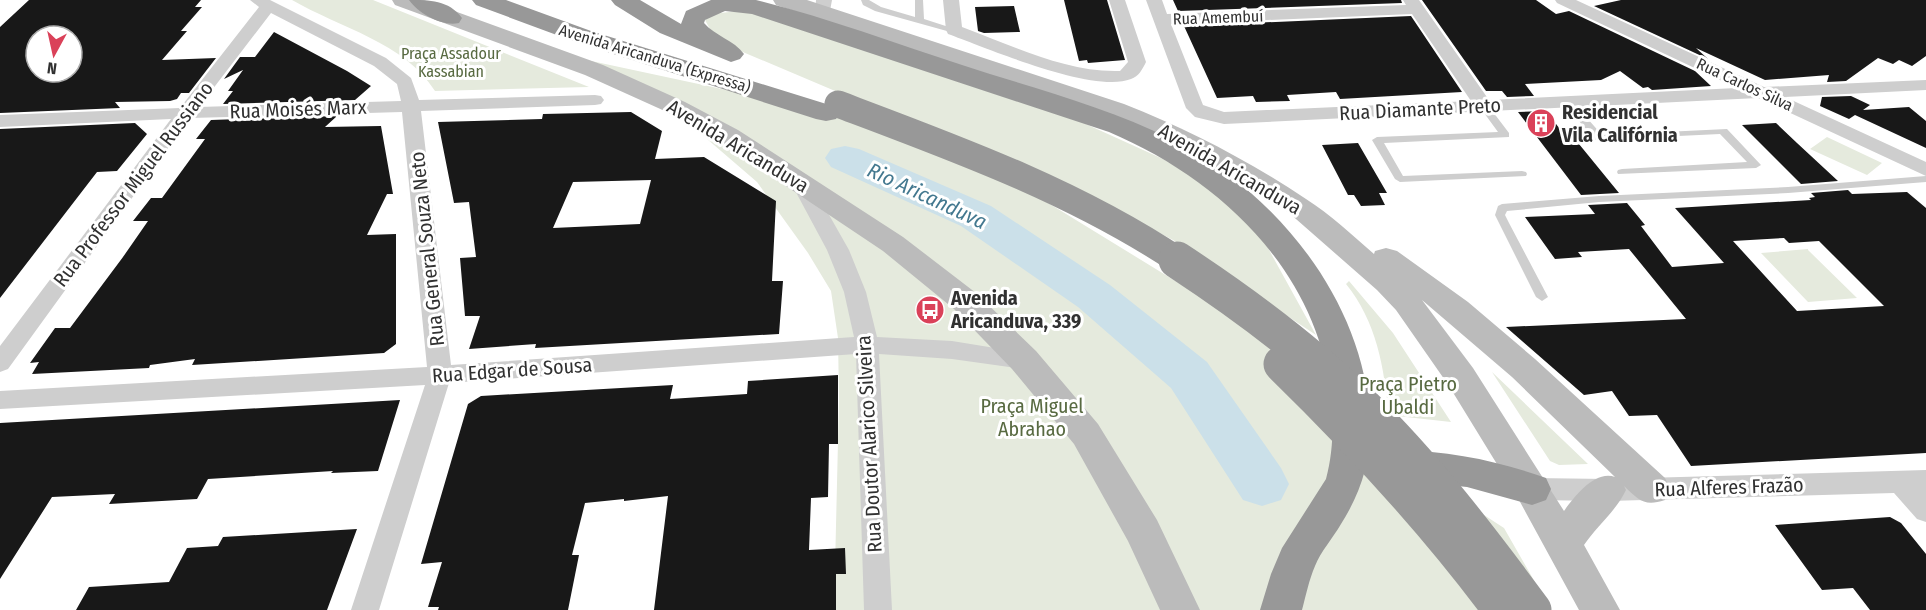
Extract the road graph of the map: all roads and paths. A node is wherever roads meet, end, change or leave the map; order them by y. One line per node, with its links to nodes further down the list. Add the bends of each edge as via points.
1 (403, 0): 15 (main road, Avenida Aricanduva)
2 (422, 0): 15 (highway)
3 (484, 0): 26 (highway, Avenida Aricanduva (Expressa), via 582,36)
4 (784, 0): 14 (main road, Avenida Aricanduva)
5 (865, 0): 16 (lane, via 878,9)
6 (919, 0): 16 (lane)
7 (951, 0): 18 (street)
8 (1117, 0): 18 (street, via 1137,62 1124,76 1109,77 1059,66)
9 (1154, 0): 17 (street)
10 (1563, 0): 21 (street, Rua Carlos Silva)
11 (627, 2): 19 (highway, via 669,28)
12 (263, 3): 24 (street, Rua General Souza Neto, via 380,62 405,82); 27 (street, Rua Professor Miguel Russiano)
13 (1414, 5): 17 (street, Rua Amembuí); 25 (street)
14 (823, 6): 34 (main road, Avenida Aricanduva, via 1160,127)
15 (450, 18): 33 (main road, Avenida Aricanduva, via 594,70 676,107)
16 (920, 19): 18 (lane)
17 (1162, 19): 25 (street, Rua Diamante Preto, via 1195,108 1202,113 1224,118)
18 (954, 30)
19 (731, 54): 26 (highway); 41 (highway, via 702,36 692,22 694,16 722,4 755,7 1079,111 1183,157 1240,198 1262,220 1304,271 1326,309 1340,344 1353,409)
20 (1926, 85): 21 (street, Rua Diamante Preto)
21 (1764, 93): 23 (street, Rua Diamante Preto); 29 (street, Rua Carlos Silva)
22 (595, 100): 24 (street, Rua Moisés Marx)
23 (1568, 102): 25 (street, Rua Diamante Preto); 30 (lane, via 1597,137 1723,131 1756,165)
24 (411, 106): 27 (street, Rua Moisés Marx); 39 (street, Rua General Souza Neto)
25 (1484, 106): 31 (lane, via 1505,135 1377,140 1400,179)
26 (832, 109): 52 (highway, bridge, via 1016,189 1189,288 1276,358 1359,439); 53 (highway, bridge, via 925,136 1028,180 1167,253 1252,313 1358,401 1397,442 1477,535)
27 (185, 113): 28 (street, Rua Moisés Marx); 38 (street, Rua Professor Miguel Russiano)
28 (0, 121)
29 (1926, 170)
30 (1622, 172)
31 (1522, 174)
32 (1926, 179): 35 (lane, via 1502,208 1503,223)
33 (801, 183): 36 (street, Rua Doutor Alarico Silveira, via 838,250 855,292); 37 (main road, Avenida Aricanduva, via 893,244 961,298)
34 (1298, 206): 43 (main road, Avenida Aricanduva, via 1407,302 1461,377); 44 (main road, via 1348,233 1469,321)
35 (1542, 297)
36 (867, 345): 37 (street, Rua Edgar de Sousa, via 952,350); 39 (street, Rua Edgar de Sousa); 49 (street, Rua Doutor Alarico Silveira)
37 (1024, 360): 50 (main road, Avenida Aricanduva, via 1086,434 1143,532)
38 (0, 363)
39 (440, 375): 40 (street, Rua Edgar de Sousa); 48 (street, Rua General Souza Neto)
40 (0, 400)
41 (1347, 470): 43 (highway, via 1436,466); 51 (highway, via 1336,498 1299,556)
42 (1914, 482): 44 (street, Rua Alferes Frazão); 46 (street)
43 (1532, 489): 45 (street, Rua Alferes Frazão); 47 (main road, Avenida Aricanduva)
44 (1652, 489): 45 (street, Rua Alferes Frazão)
45 (1608, 490): 47 (main road, via 1583,515)
46 (1926, 511)
47 (1563, 545): 54 (main road, Avenida Aricanduva)
48 (365, 610)
49 (878, 610)
50 (1180, 610)
51 (1281, 610)
52 (1501, 610)
53 (1533, 610)
54 (1600, 610)

